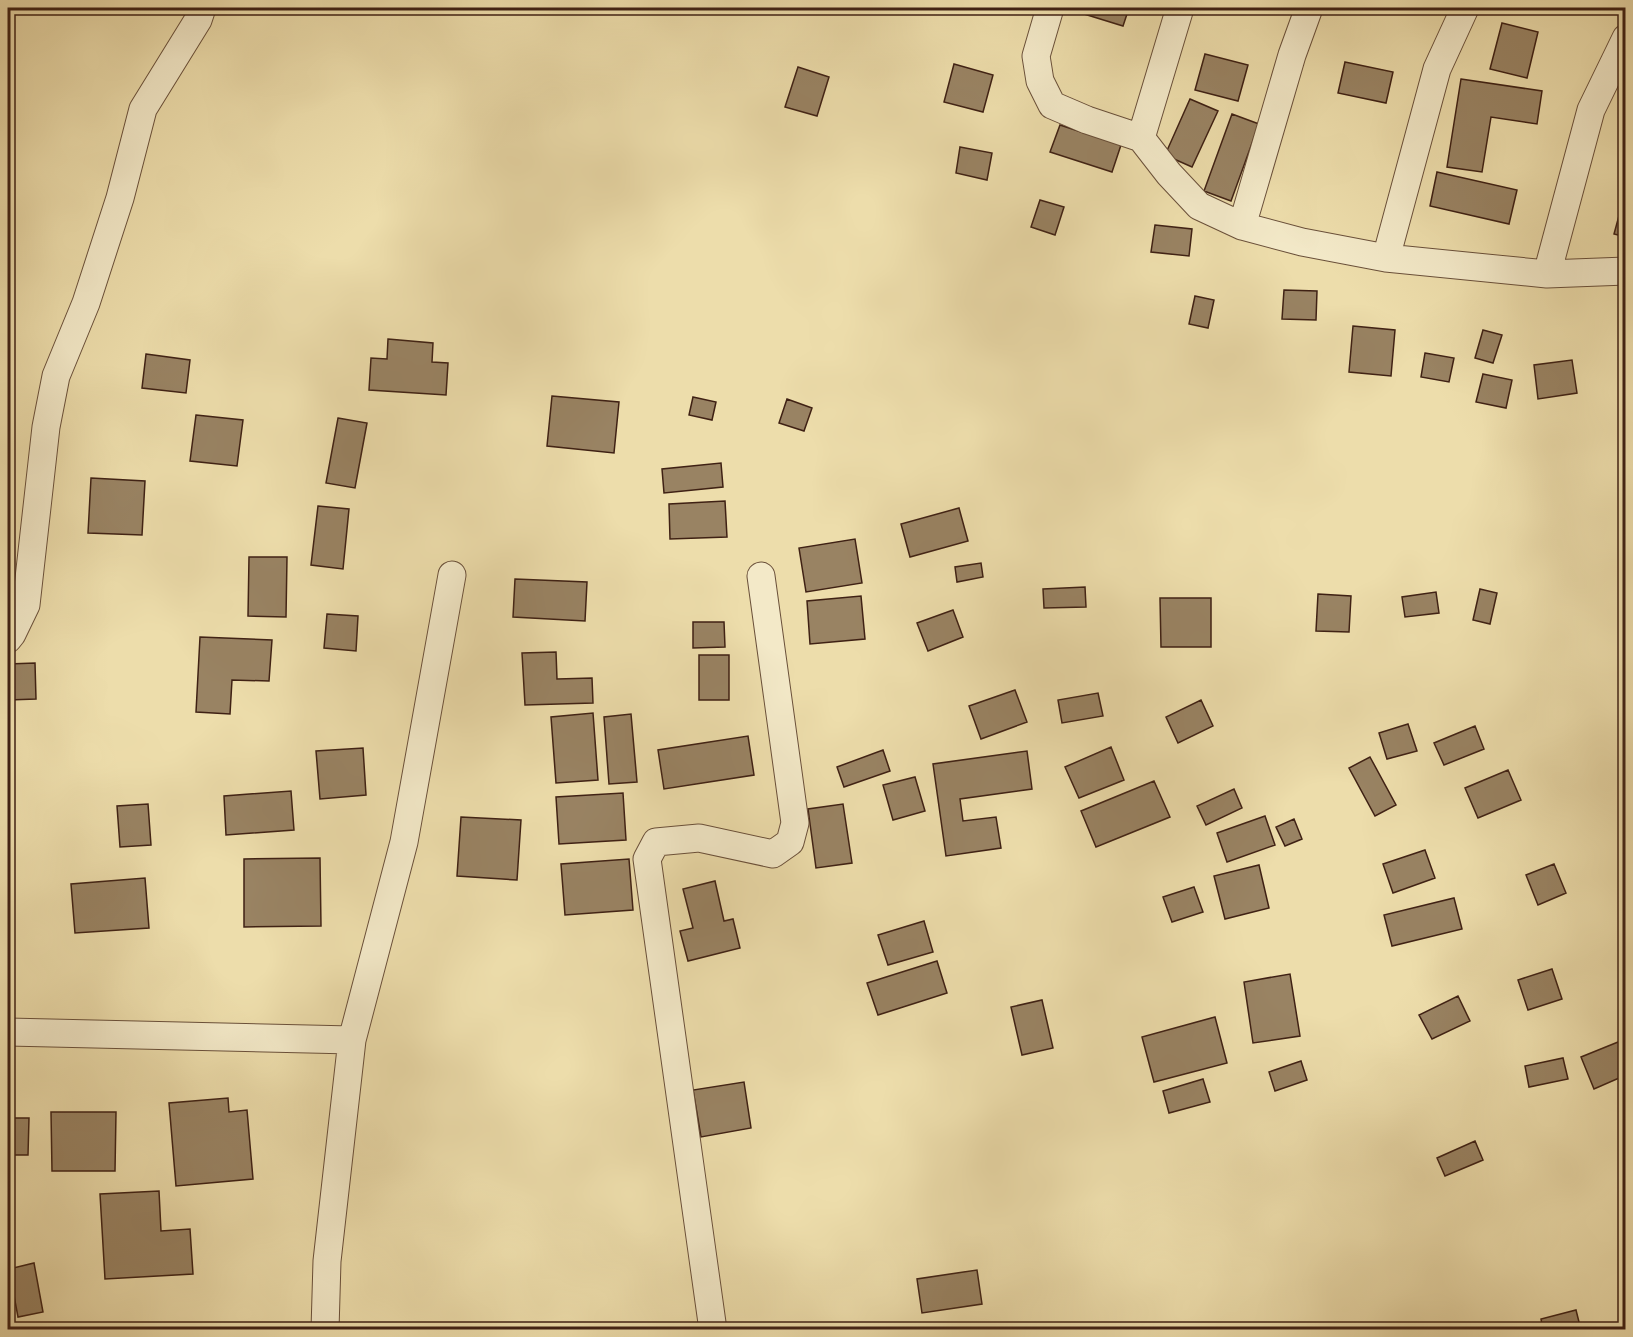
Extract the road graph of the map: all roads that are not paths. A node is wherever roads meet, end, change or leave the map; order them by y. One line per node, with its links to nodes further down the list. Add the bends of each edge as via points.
1 (202, 8): 14 (street, via 143,110 86,303 56,376 46,427 26,605)
2 (1050, 8): 7 (street, via 1036,56 1040,81 1052,105)
3 (1180, 8): 7 (street)
4 (1309, 8): 8 (street)
5 (1465, 8): 9 (street, via 1437,69)
6 (1626, 38): 11 (street, via 1591,110)
7 (1141, 138): 8 (street, via 1199,206)
8 (1242, 226): 9 (street)
9 (1386, 258): 11 (street)
10 (1626, 271): 11 (street)
11 (1547, 274)
12 (452, 575): 16 (street, via 404,842)
13 (761, 576): 18 (street, via 795,823 790,842 773,854 699,838 656,842 647,859)
14 (8, 639)
15 (8, 1032): 16 (street)
16 (352, 1040): 17 (street, via 327,1261)
17 (325, 1329)
18 (712, 1329)

